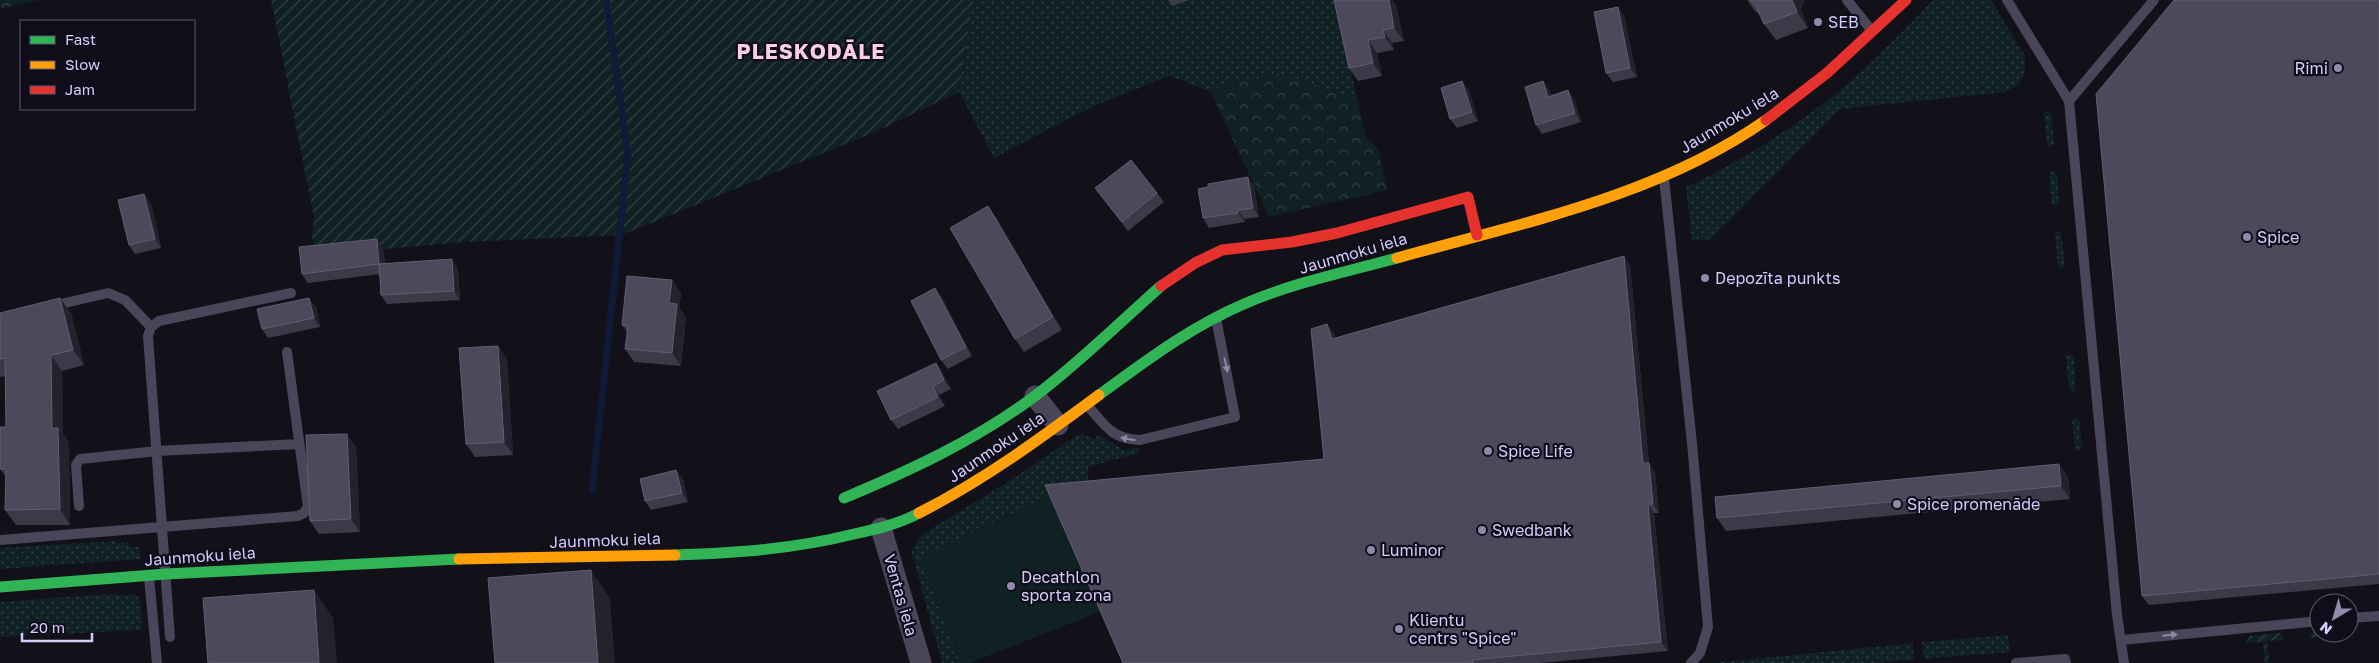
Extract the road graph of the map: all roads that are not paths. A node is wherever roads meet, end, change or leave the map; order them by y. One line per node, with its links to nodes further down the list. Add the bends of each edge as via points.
1 (1847, 0): 5 (lane)
2 (1906, 0): 5 (street, Jaunmoku iela)
3 (2007, 0): 6 (lane)
4 (2154, 0): 6 (lane)
5 (1873, 32): 7 (street, Jaunmoku iela, via 1828,74 1789,104 1738,138)
6 (2069, 101): 31 (lane)
7 (1664, 177): 8 (street, Jaunmoku iela, via 1575,208); 34 (lane, via 1708,627 1700,653)
8 (1477, 235): 11 (street, Jaunmoku iela, via 1274,292); 14 (street, Jaunmoku iela, via 1468,197 1337,234 1222,250 1169,279)
9 (291, 293): 12 (lane, via 159,321)
10 (45, 308): 12 (lane, via 108,293 125,300)
11 (1216, 317): 15 (street, Jaunmoku iela, via 1164,347); 15 (lane, one-way to 15, via 1235,418 1140,440 1124,440 1108,430)
12 (151, 327): 18 (lane, via 148,336)
13 (287, 352): 17 (lane)
14 (1035, 396): 16 (street); 19 (street, Jaunmoku iela, via 954,449)
15 (1086, 403): 16 (street, Jaunmoku iela)
16 (1058, 425): 22 (street, Jaunmoku iela, via 1020,454 955,495)
17 (299, 444): 18 (lane); 21 (lane, via 308,506 304,513)
18 (157, 451): 20 (lane, via 80,459 76,465); 21 (lane)
19 (844, 498)
20 (79, 506)
21 (163, 528): 23 (lane); 24 (lane)
22 (881, 528): 24 (street, Jaunmoku iela, via 818,543 749,552 595,558 438,559); 33 (street, Ventas iela)
23 (0, 540)
24 (166, 574): 25 (street, Jaunmoku iela); 30 (lane)
25 (149, 576): 26 (street, Jaunmoku iela); 32 (lane)
26 (0, 587)
27 (2379, 616): 28 (lane)
28 (2359, 617)
29 (2309, 622): 31 (lane, one-way to 29)
30 (170, 637)
31 (2122, 640): 37 (lane)
32 (156, 663)
33 (920, 663)
34 (1691, 663)
35 (2016, 663): 36 (lane, via 2065,659)
36 (2066, 663)
37 (2124, 663)

